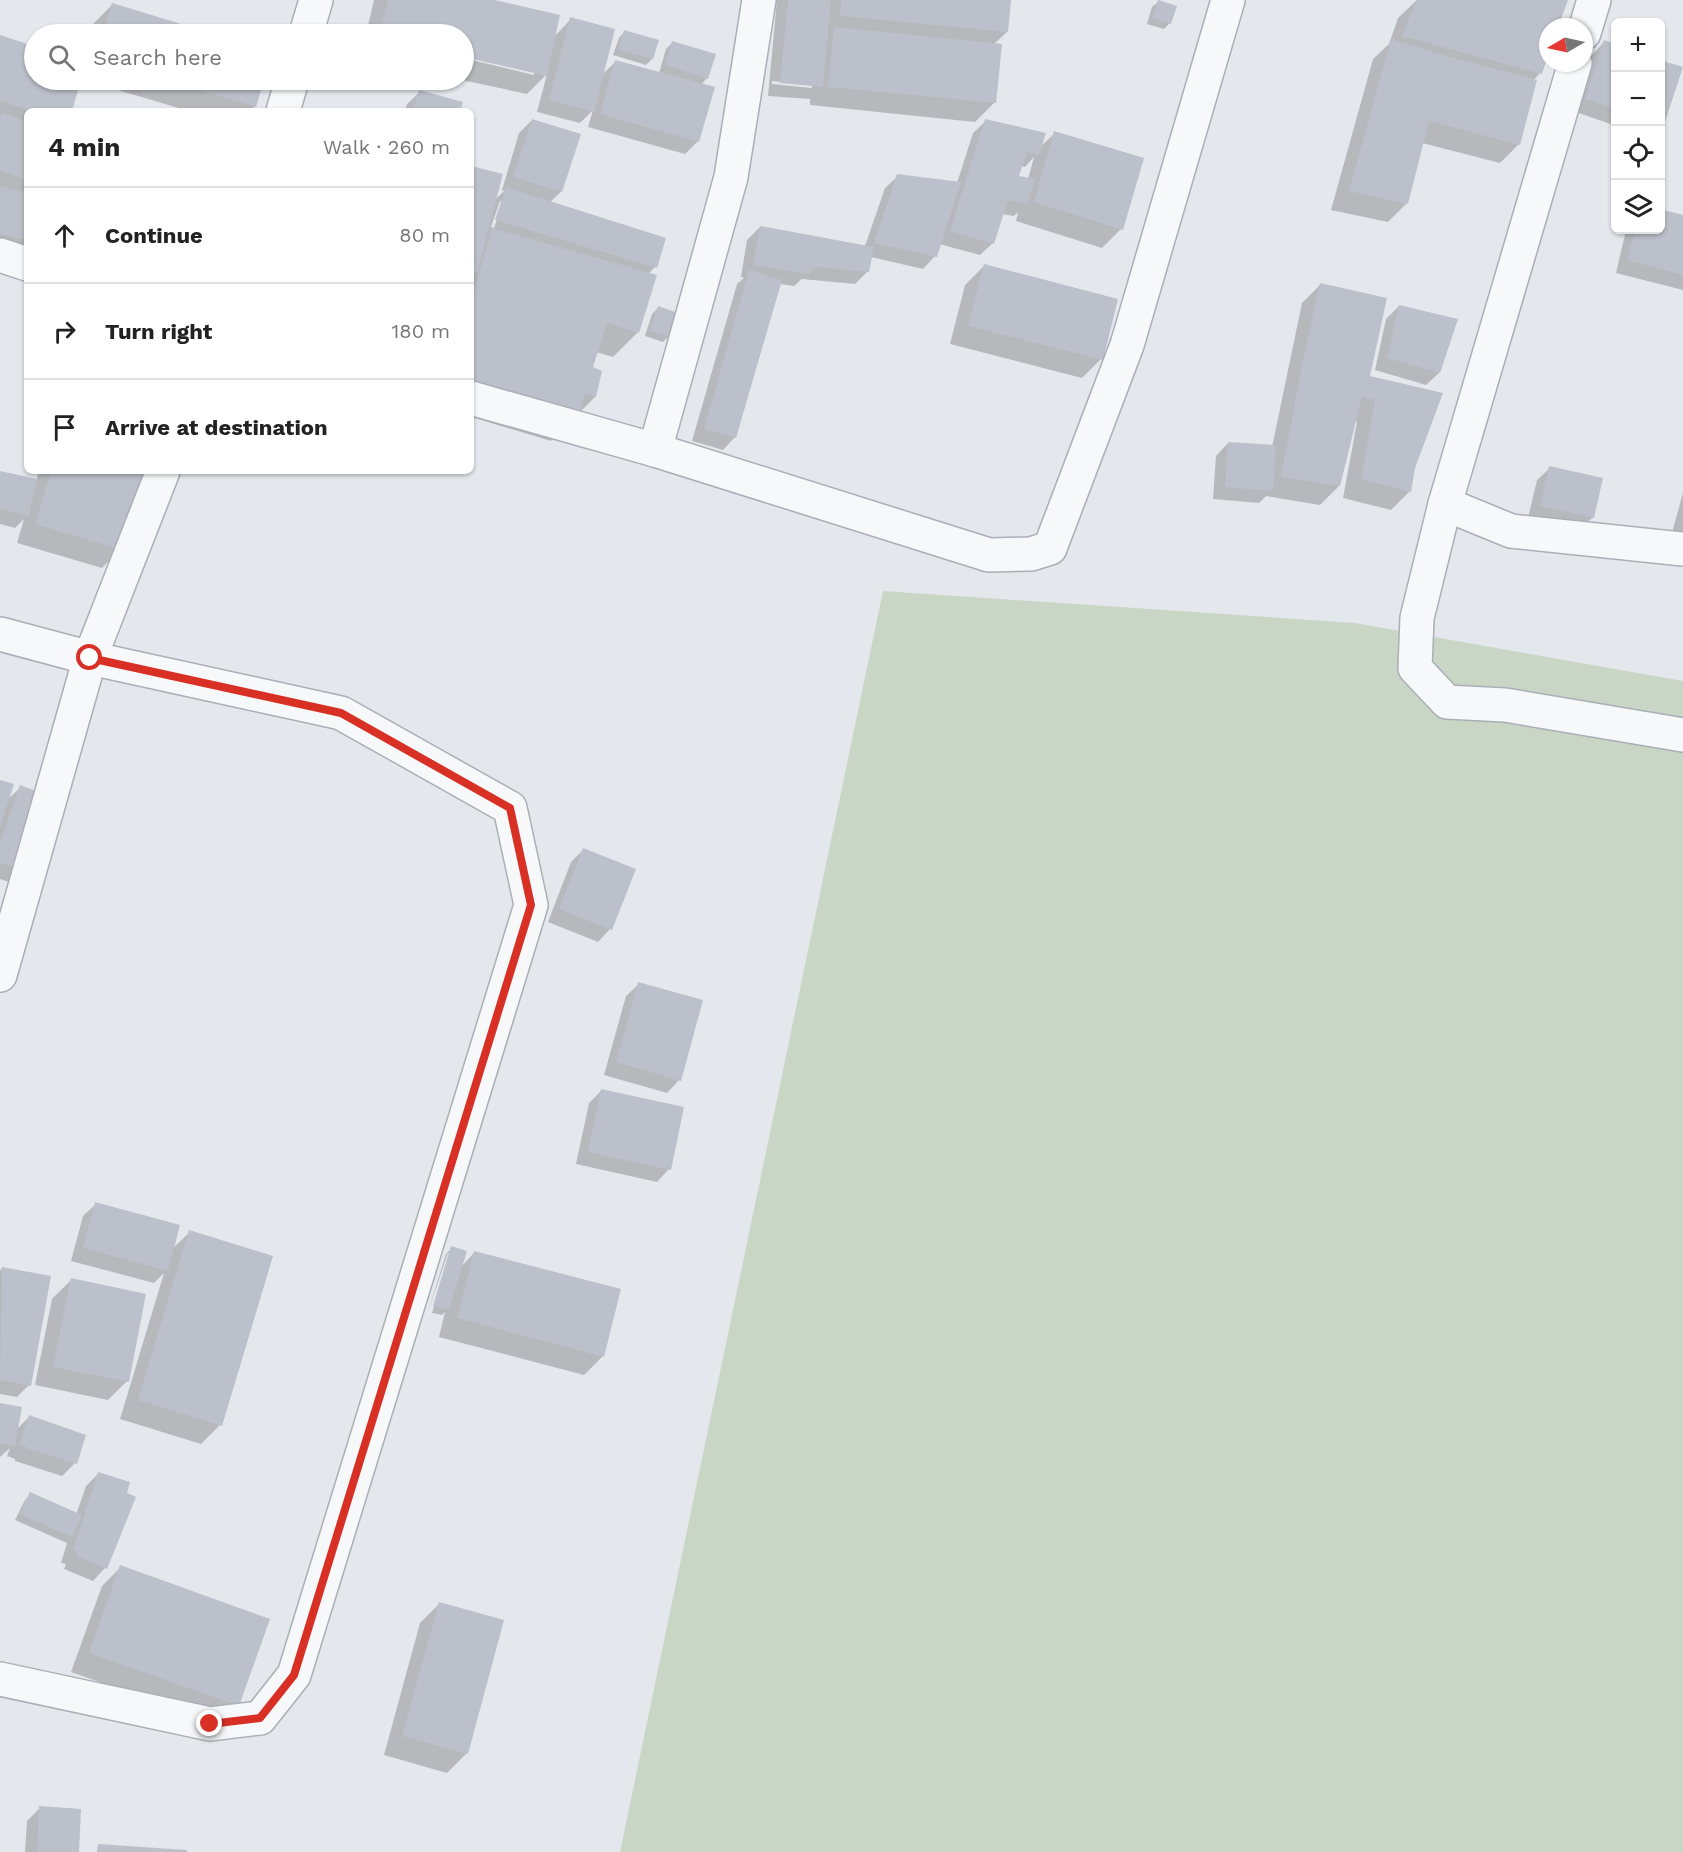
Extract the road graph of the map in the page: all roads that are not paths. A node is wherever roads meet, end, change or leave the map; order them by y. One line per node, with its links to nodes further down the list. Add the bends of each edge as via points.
1 (316, 0): 6 (street)
2 (759, 0): 13 (street, via 731,177)
3 (1228, 0): 13 (street, via 1127,345 1050,548 1031,554 989,555)
4 (1594, 0): 5 (street)
5 (1589, 18)
6 (309, 24)
7 (1572, 72): 15 (street)
8 (289, 90): 9 (street)
9 (284, 108)
10 (0, 255): 11 (street)
11 (24, 263)
12 (474, 399): 13 (street)
13 (656, 450)
14 (162, 474): 18 (street)
15 (1445, 504): 16 (street, via 1511,531); 19 (street, via 1417,618 1415,668 1447,702 1505,705)
16 (1683, 549)
17 (0, 634): 18 (street)
18 (90, 658): 20 (street); 21 (street, via 341,713 490,796 510,808 531,905 294,1675 260,1718 210,1724)
19 (1683, 735)
20 (0, 975)
21 (0, 1680)

